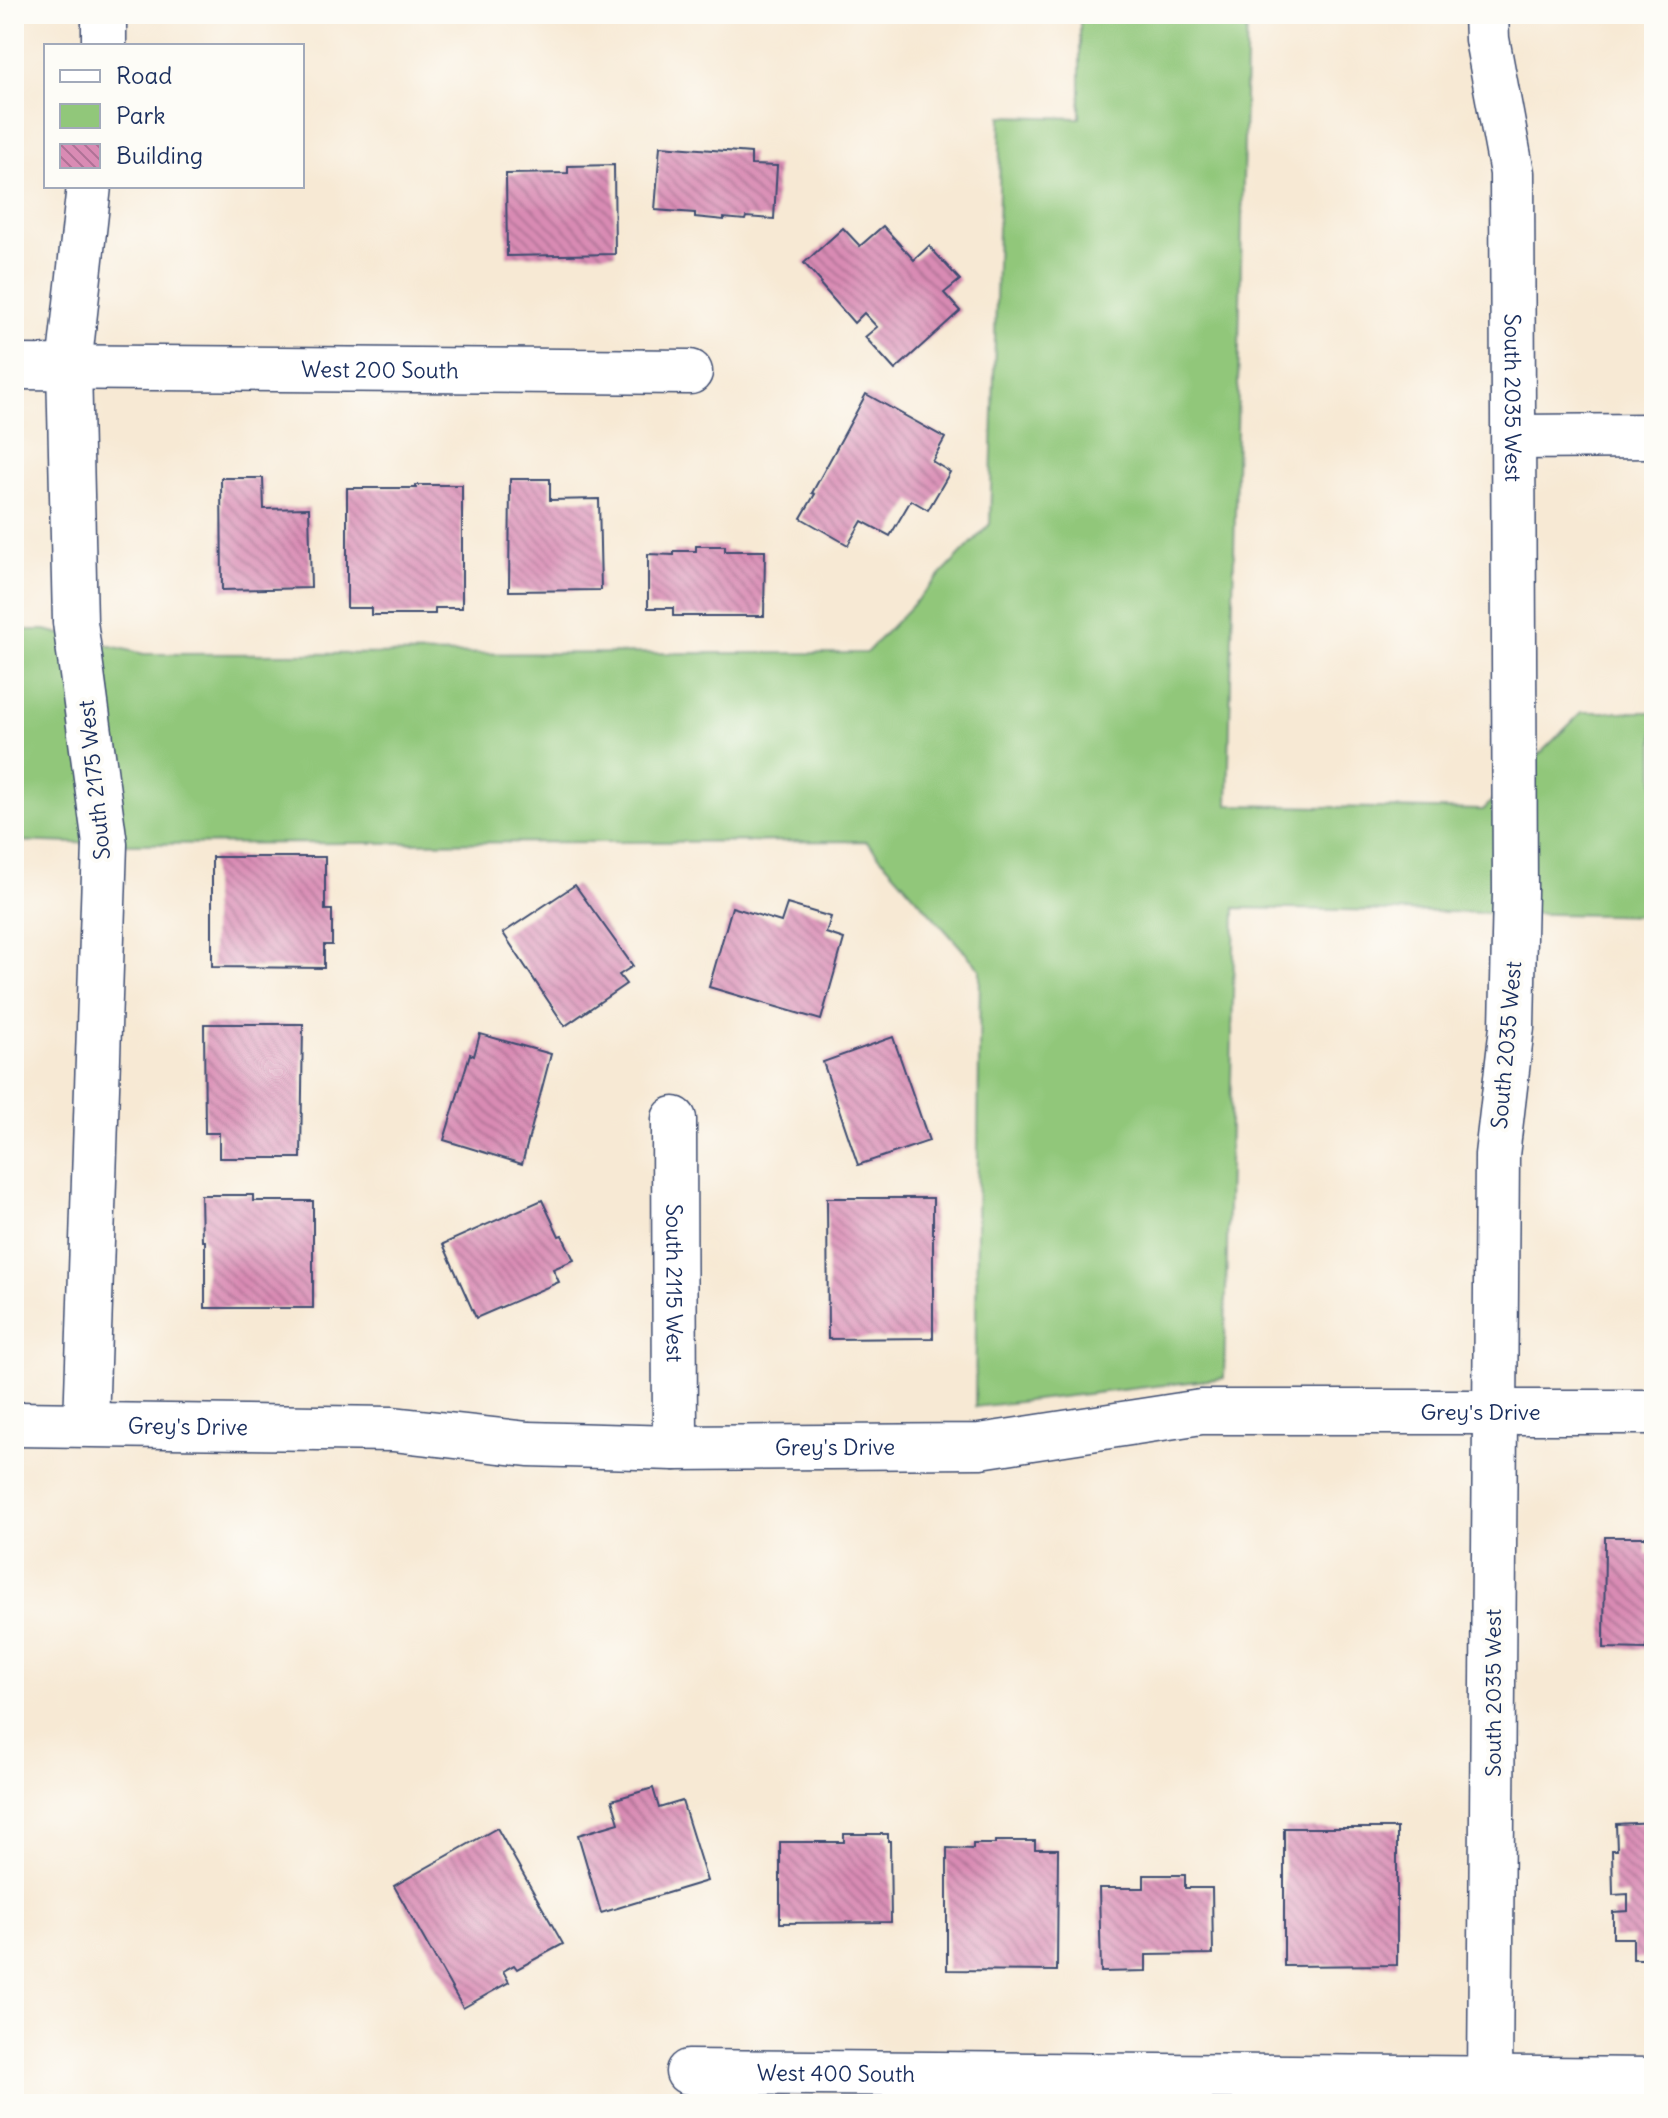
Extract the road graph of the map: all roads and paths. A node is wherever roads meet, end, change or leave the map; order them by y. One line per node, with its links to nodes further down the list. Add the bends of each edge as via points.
1 (104, 14): 3 (street)
2 (1486, 14): 9 (street, South 2035 West, via 1512,173)
3 (104, 44)
4 (89, 188): 6 (street, South 2175 West)
5 (14, 367): 6 (street, West 200 South)
6 (69, 367): 7 (street, West 200 South); 14 (street, South 2175 West, via 75,622 105,844)
7 (690, 372)
8 (1654, 436): 9 (street)
9 (1515, 437): 11 (street, South 2035 West, via 1515,892 1512,1027 1497,1155)
10 (674, 1119): 15 (street, South 2115 West)
11 (1495, 1411): 12 (street, Grey's Drive); 15 (street, Grey's Drive, via 1201,1412 980,1446); 17 (street, South 2035 West)
12 (1654, 1412)
13 (14, 1424): 14 (street, Grey's Drive)
14 (86, 1424): 15 (street, Grey's Drive, via 393,1429 528,1444)
15 (675, 1448)
16 (688, 2072): 17 (street, West 400 South)
17 (1490, 2079): 18 (street, West 400 South)
18 (1654, 2080)

